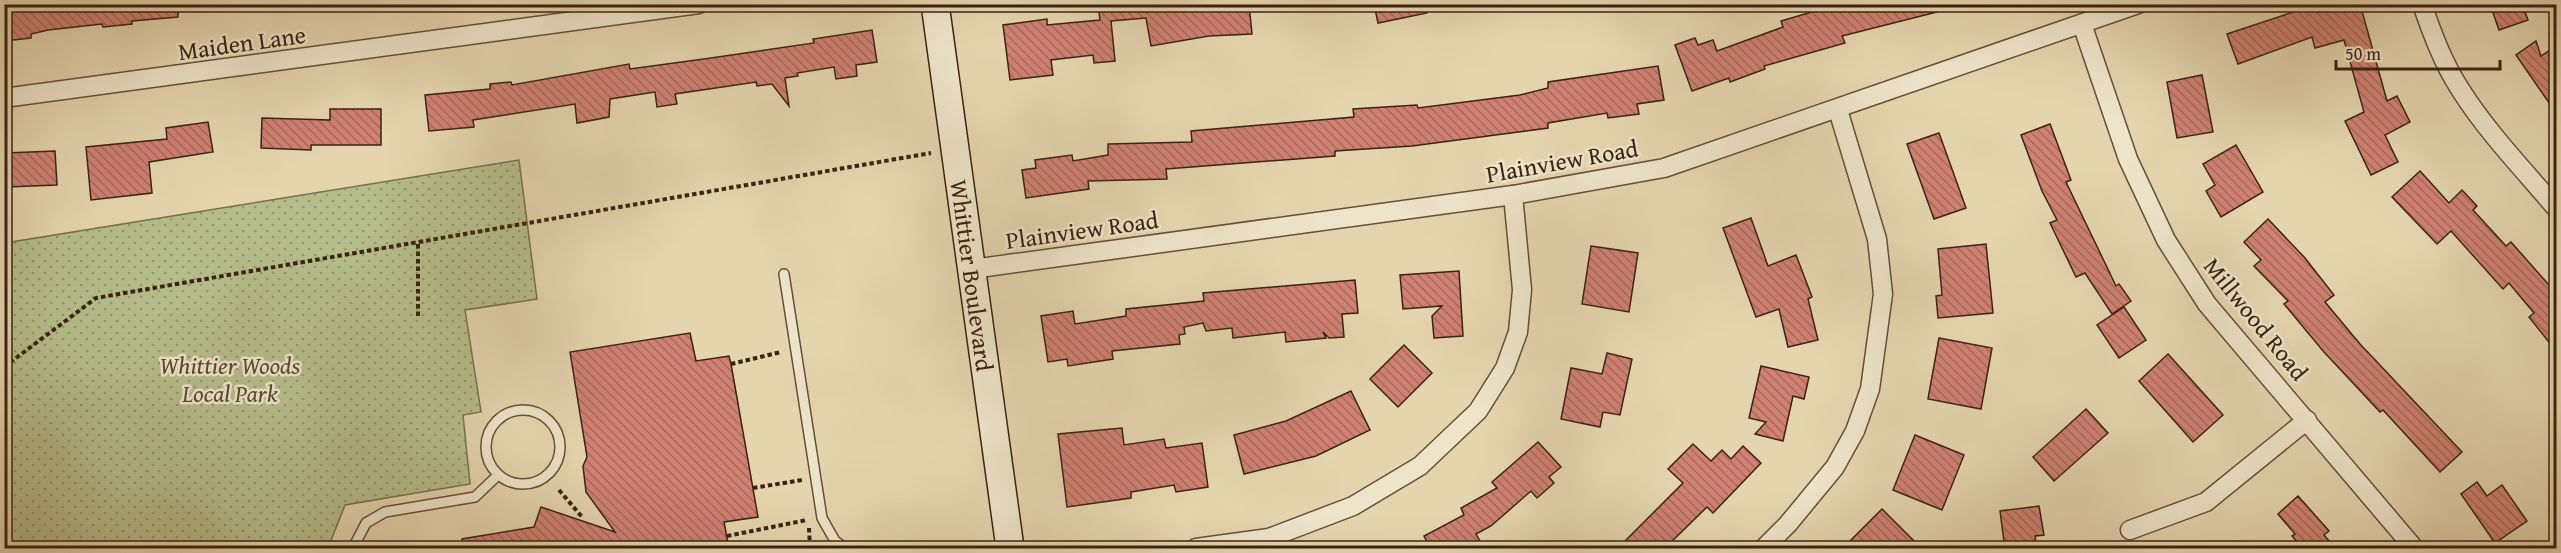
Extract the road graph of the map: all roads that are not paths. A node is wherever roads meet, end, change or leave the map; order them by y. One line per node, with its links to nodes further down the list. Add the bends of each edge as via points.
1 (699, 4): 6 (street, Maiden Lane)
2 (935, 4): 10 (street, Whittier Boulevard)
3 (2138, 4): 5 (street, Plainview Road)
4 (2422, 4): 9 (street, via 2458,88 2489,131)
5 (2082, 24): 7 (street, Plainview Road); 12 (street, Millwood Road, via 2128,159 2166,240 2208,304)
6 (4, 98)
7 (1838, 110): 8 (street, Plainview Road, via 1664,168); 19 (street, via 1876,239 1883,294 1870,389 1855,431 1835,467)
8 (1513, 195): 10 (street, Plainview Road); 18 (street, via 1522,290 1518,332 1504,368 1478,411 1420,466 1353,506 1269,538)
9 (2556, 208)
10 (972, 269): 17 (street, Whittier Boulevard)
11 (784, 274): 16 (lane, via 822,518 835,541)
12 (2307, 420): 14 (street, via 2205,502); 20 (street, Millwood Road)
13 (498, 475): 13 (lane, via 514,483 533,483 549,474 558,458 560,440 552,423 537,412 519,410 503,416 491,428 486,444 488,461); 15 (lane, via 475,497 385,512 366,523)
14 (2130, 530)
15 (353, 549)
16 (845, 549)
17 (1010, 549)
18 (1196, 549)
19 (1764, 549)
20 (2414, 549)

